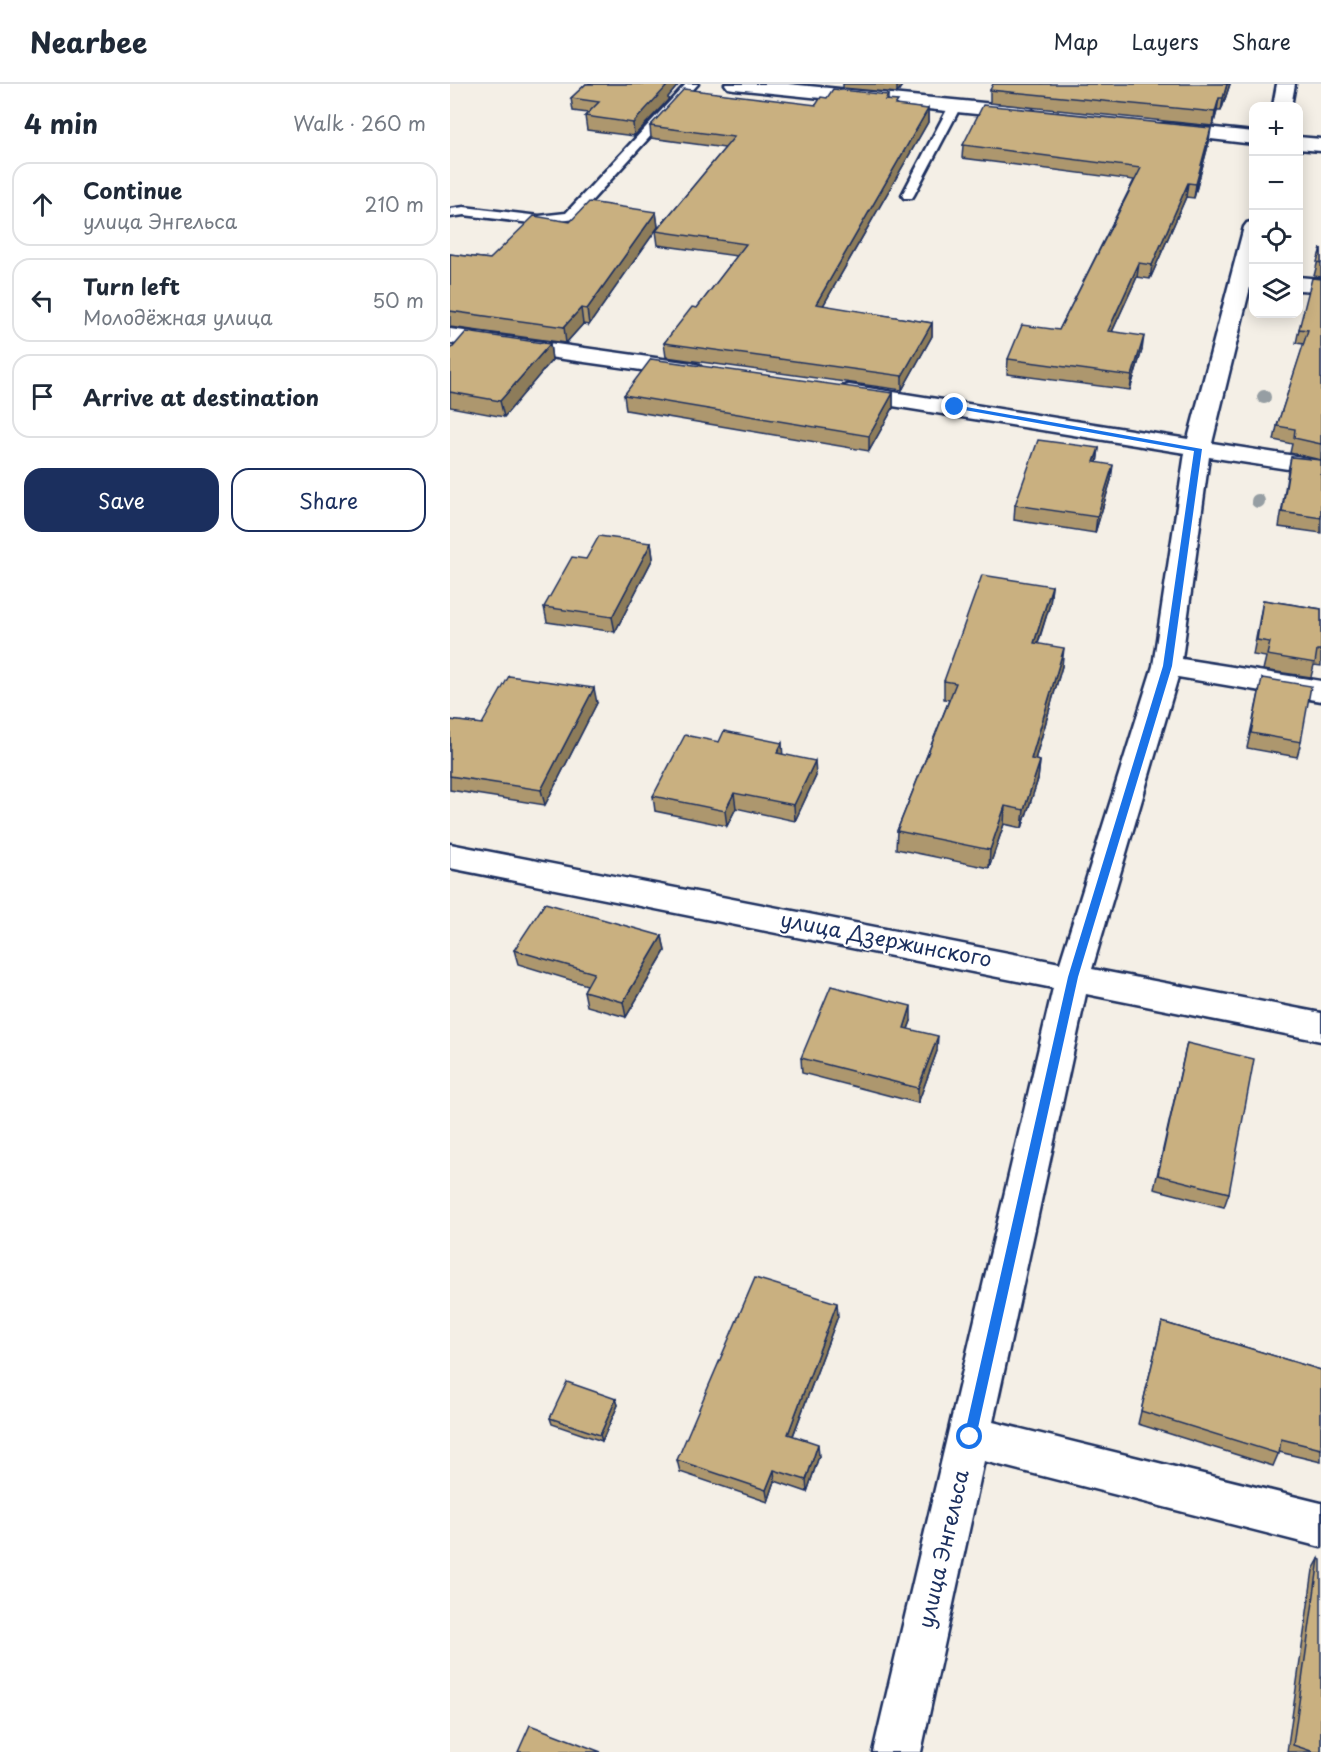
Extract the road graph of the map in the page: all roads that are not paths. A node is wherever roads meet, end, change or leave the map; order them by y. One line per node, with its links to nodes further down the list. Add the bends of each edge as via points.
1 (692, 84): 12 (lane, via 570,216 539,220 464,211)
2 (734, 84): 5 (street)
3 (1286, 84): 4 (street)
4 (1283, 102)
5 (955, 106): 6 (street); 11 (lane)
6 (1047, 116)
7 (1150, 127): 8 (street)
8 (1249, 137)
9 (1303, 143): 10 (street)
10 (1321, 145)
11 (908, 195)
12 (450, 213)
13 (1248, 276): 19 (street, улица Энгельса)
14 (1303, 283): 15 (street)
15 (1321, 285)
16 (458, 342): 17 (street)
17 (711, 373)
18 (827, 389): 19 (street)
19 (1198, 449): 20 (street); 21 (street, улица Энгельса)
20 (1321, 467)
21 (1167, 666): 22 (street); 24 (street, улица Энгельса)
22 (1321, 691)
23 (450, 856): 24 (street, улица Дзержинского)
24 (1073, 977): 25 (street, улица Дзержинского); 26 (street, улица Энгельса)
25 (1321, 1027)
26 (970, 1437): 27 (street); 28 (street, улица Энгельса)
27 (1321, 1525)
28 (897, 1752)

